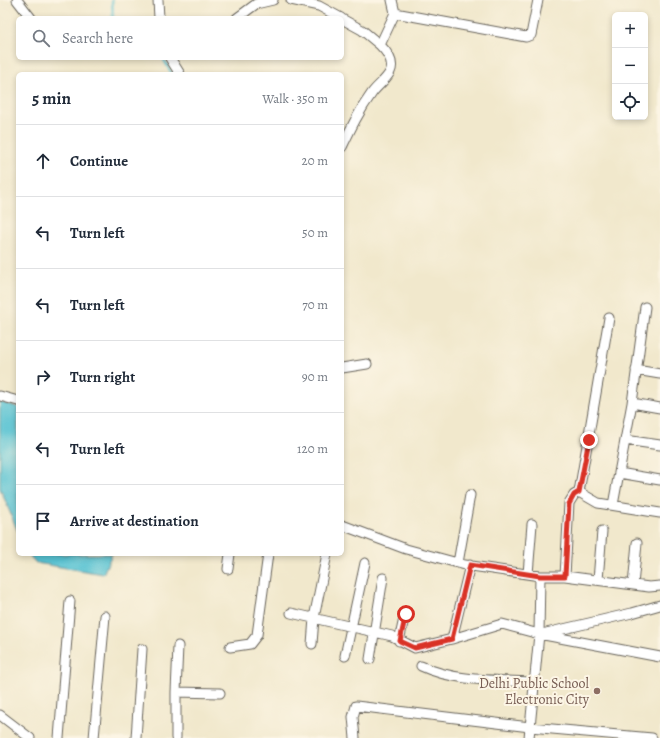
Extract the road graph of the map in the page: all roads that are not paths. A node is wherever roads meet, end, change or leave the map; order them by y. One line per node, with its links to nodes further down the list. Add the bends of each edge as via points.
1 (17, 0): 8 (street)
2 (158, 0): 9 (street)
3 (273, 0): 10 (street, via 256,4)
4 (291, 0): 11 (street, via 319,6)
5 (392, 0): 7 (street)
6 (538, 0): 7 (street, via 531,35 526,37)
7 (395, 13): 13 (street)
8 (29, 16)
9 (159, 16)
10 (240, 16)
11 (337, 16)
12 (344, 20): 13 (street)
13 (380, 45): 16 (street, via 391,61 390,72 357,114)
14 (171, 60): 15 (street)
15 (179, 72)
16 (344, 143)
17 (645, 307): 21 (street)
18 (609, 318): 31 (street)
19 (367, 364): 20 (street)
20 (344, 368)
21 (636, 370): 22 (street); 25 (street)
22 (660, 374)
23 (0, 396): 24 (street)
24 (16, 400)
25 (632, 403): 26 (street); 27 (street)
26 (660, 408)
27 (625, 440): 28 (street); 29 (street)
28 (660, 445)
29 (619, 472): 30 (street); 33 (street)
30 (660, 480)
31 (579, 492): 33 (street, via 598,503); 48 (street, via 569,504)
32 (470, 495): 43 (street)
33 (613, 505): 34 (street)
34 (660, 513)
35 (532, 524): 46 (street)
36 (344, 526): 43 (street, via 406,549)
37 (602, 531): 50 (street)
38 (637, 543): 51 (street)
39 (230, 556): 45 (street)
40 (268, 556): 66 (street, via 257,636 250,644)
41 (326, 556): 58 (street)
42 (365, 563): 59 (street)
43 (458, 563): 44 (street)
44 (470, 565): 46 (street); 62 (street)
45 (228, 569)
46 (528, 574): 47 (street)
47 (540, 576): 48 (street); 61 (street)
48 (565, 576): 50 (street)
49 (383, 578): 60 (street)
50 (598, 580): 51 (street)
51 (633, 585): 52 (street)
52 (660, 586)
53 (70, 601): 78 (street)
54 (660, 604): 61 (street)
55 (291, 613): 58 (street)
56 (406, 614): 63 (street)
57 (105, 616): 79 (street)
58 (314, 618): 59 (street); 64 (street)
59 (350, 627): 60 (street); 68 (street)
60 (373, 632): 63 (street, via 392,636); 70 (street)
61 (539, 634): 62 (street, via 502,624); 69 (street); 72 (street)
62 (452, 639): 63 (street, via 415,648)
63 (400, 641)
64 (312, 644)
65 (178, 646): 73 (street)
66 (230, 647)
67 (142, 650): 80 (street)
68 (345, 656)
69 (660, 657)
70 (370, 659)
71 (421, 666): 72 (street, via 433,672 455,677)
72 (534, 682): 76 (street)
73 (176, 692): 74 (street); 81 (street)
74 (220, 693)
75 (0, 715): 77 (street)
76 (530, 727): 82 (street, via 356,706 353,717); 83 (street); 84 (street)
77 (30, 738)
78 (59, 738)
79 (94, 738)
80 (136, 738)
81 (176, 738)
82 (355, 738)
83 (529, 738)
84 (652, 738)

